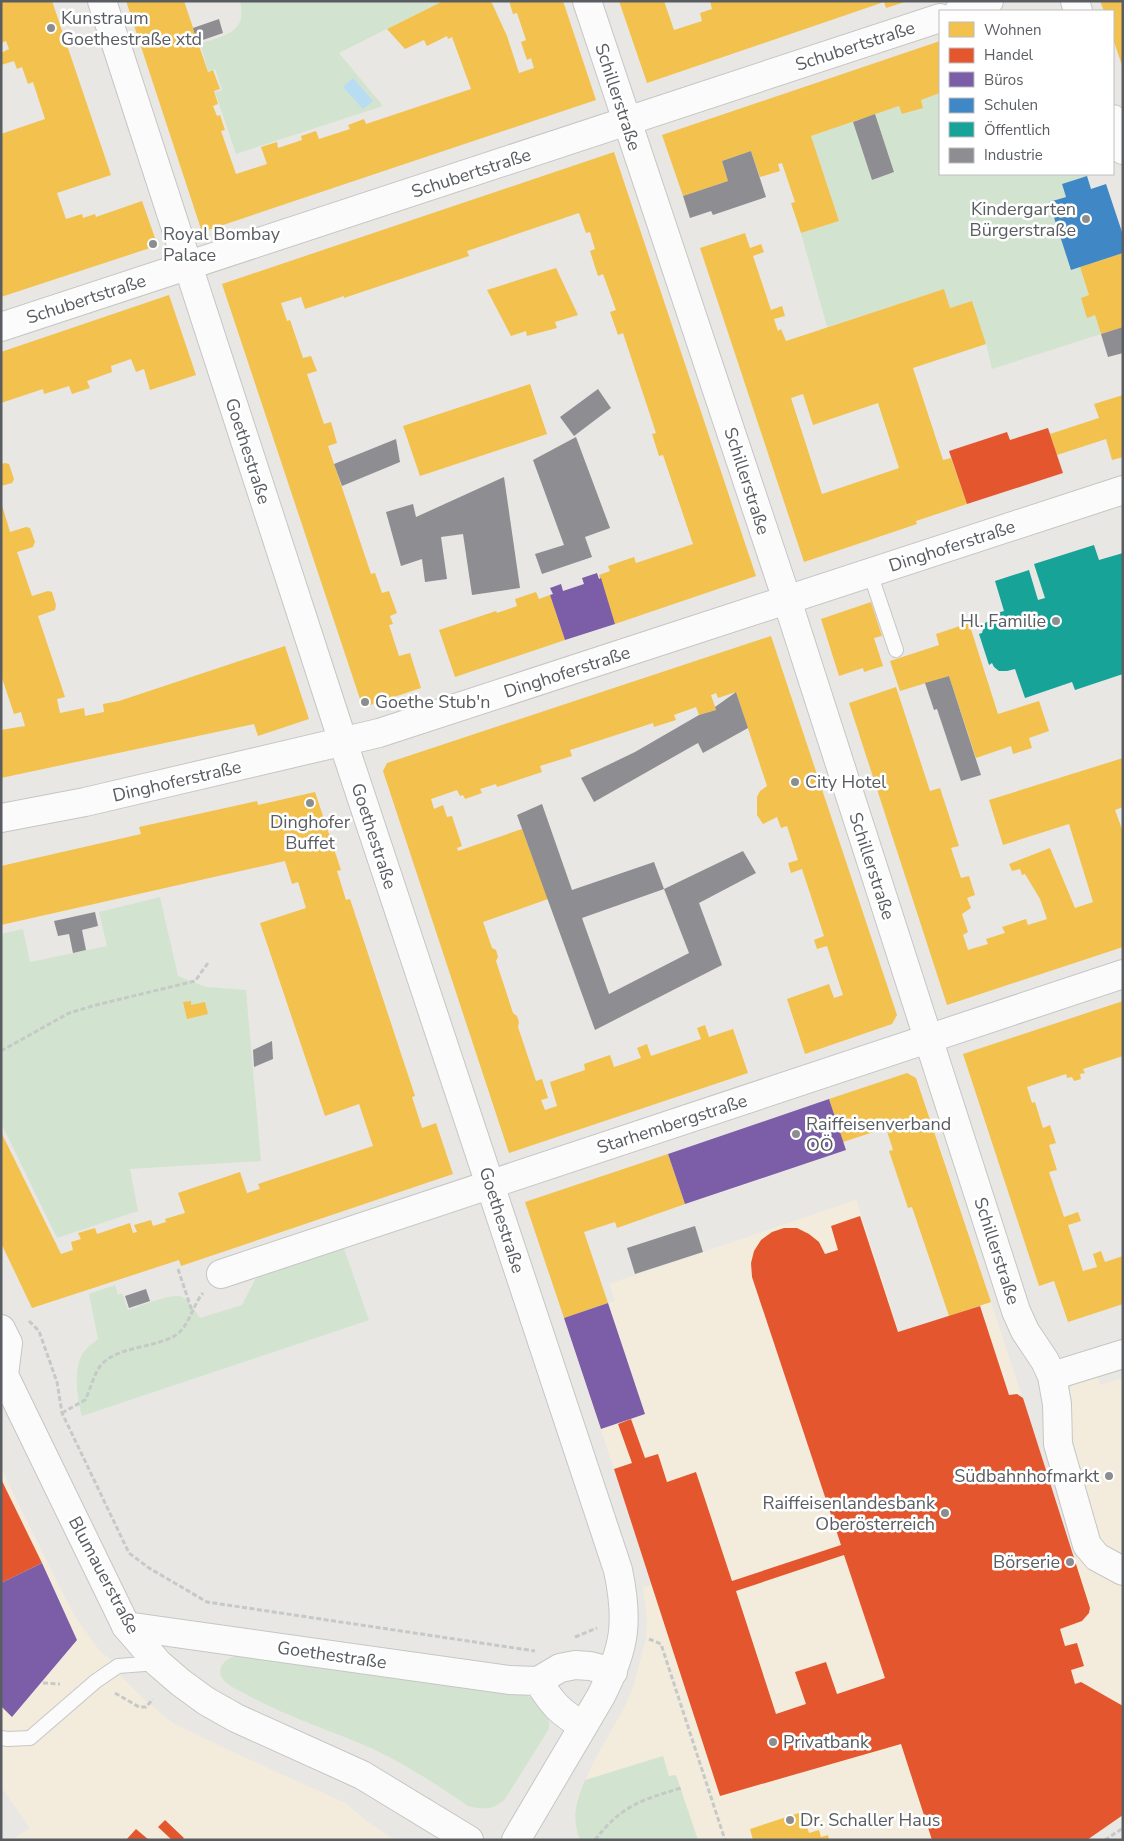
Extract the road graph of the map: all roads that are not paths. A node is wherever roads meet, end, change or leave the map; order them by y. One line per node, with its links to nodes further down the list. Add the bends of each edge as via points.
1 (102, 1): 9 (street, Goethestraße)
2 (587, 1): 6 (street, Schillerstraße)
3 (989, 1): 4 (street)
4 (962, 10)
5 (939, 18): 6 (street, Schubertstraße)
6 (627, 122): 9 (street, Schubertstraße); 13 (street, Schillerstraße)
7 (1114, 123): 8 (street)
8 (1123, 150)
9 (188, 266): 10 (street, Schubertstraße); 15 (street, Goethestraße)
10 (1, 327)
11 (1123, 490): 12 (street, Dinghoferstraße)
12 (870, 572): 13 (street, Dinghoferstraße); 14 (lane)
13 (787, 600): 15 (street, Dinghoferstraße); 18 (street, Schillerstraße)
14 (896, 650)
15 (343, 742): 16 (street, Dinghoferstraße, via 85,802); 19 (street, Goethestraße)
16 (1, 818)
17 (1123, 974): 18 (street, Starhembergstraße)
18 (928, 1039): 19 (street, Starhembergstraße); 24 (street, Schillerstraße, via 1016,1311)
19 (490, 1185): 20 (street, Starhembergstraße); 29 (street, Goethestraße, via 618,1570 625,1612 624,1632)
20 (221, 1274)
21 (1, 1330): 23 (street, Blumauerstraße, via 8,1342)
22 (1123, 1354): 24 (street)
23 (2, 1375): 26 (street, Blumauerstraße)
24 (1052, 1376): 25 (street, Schillerstraße, via 1057,1404 1058,1444 1087,1545 1097,1557)
25 (1123, 1571)
26 (126, 1626): 27 (street, Blumauerstraße); 28 (street, Goethestraße, via 509,1680)
27 (158, 1663): 31 (lane, via 118,1666 30,1738); 32 (street, Blumauerstraße, via 206,1701 236,1718 362,1775)
28 (546, 1667): 29 (street, Goethestraße, via 590,1666); 30 (street, via 554,1705)
29 (613, 1672): 30 (street, Goethestraße)
30 (583, 1726): 33 (street, Goethestraße)
31 (1, 1738)
32 (469, 1840)
33 (516, 1840)

